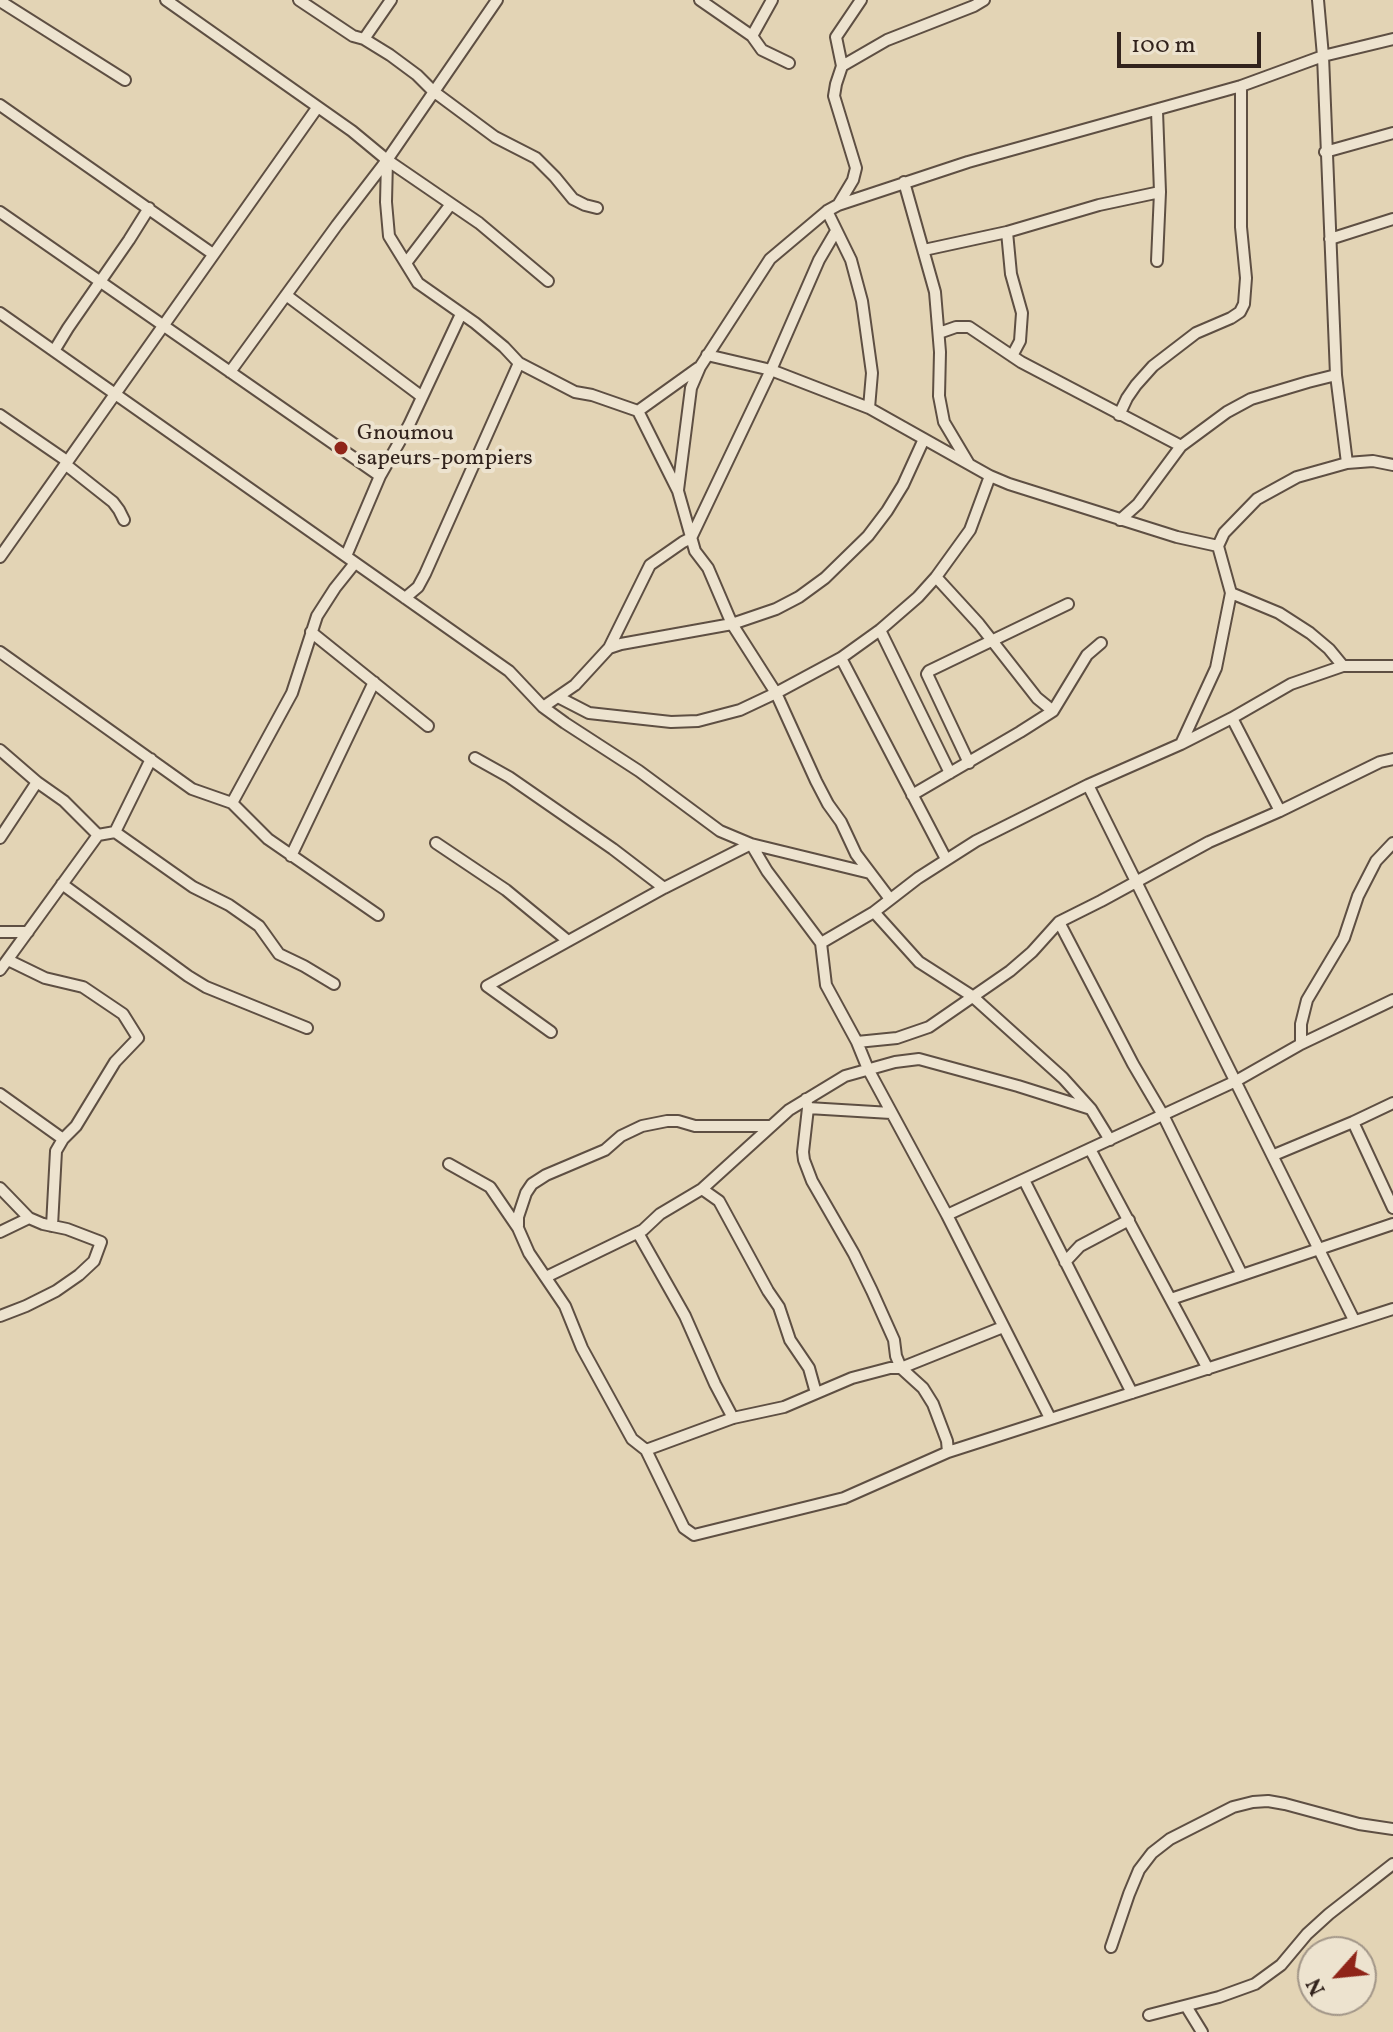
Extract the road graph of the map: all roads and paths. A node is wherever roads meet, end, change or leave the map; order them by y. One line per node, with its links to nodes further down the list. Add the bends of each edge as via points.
1 (166, 0): 21 (street)
2 (299, 0): 12 (street)
3 (391, 0): 12 (street)
4 (497, 0): 19 (street)
5 (700, 0): 11 (street)
6 (772, 0): 11 (street)
7 (861, 0): 16 (street, via 836,37)
8 (984, 0): 16 (street, via 887,40)
9 (1318, 0): 14 (street)
10 (0, 1): 17 (street)
11 (752, 36): 15 (street, via 762,50)
12 (364, 39): 19 (street)
13 (1393, 39): 14 (street)
14 (1323, 56): 18 (street); 24 (street)
15 (789, 63)
16 (842, 66): 31 (street, via 834,96 856,168)
17 (125, 80)
18 (1241, 86): 22 (street); 61 (street, via 1244,304 1240,312 1196,333 1153,366)
19 (433, 91): 25 (street); 30 (street, via 495,137 536,158 573,199)
20 (0, 105): 29 (street)
21 (317, 108): 25 (street); 38 (street)
22 (1157, 111): 26 (street); 27 (street)
23 (1393, 133): 24 (street)
24 (1325, 152): 36 (street)
25 (387, 160): 28 (street); 40 (street, via 389,236); 43 (street)
26 (904, 182): 31 (street); 37 (street)
27 (1160, 192): 35 (street); 39 (street)
28 (451, 204): 40 (street); 41 (street)
29 (149, 208): 38 (street); 42 (street)
30 (597, 208)
31 (832, 208): 34 (street); 49 (street, via 770,259)
32 (0, 212): 42 (street)
33 (1393, 219): 36 (street)
34 (836, 231): 53 (street); 58 (street, via 862,301 872,373)
35 (1007, 232): 37 (street); 50 (street, via 1022,313 1020,341)
36 (1330, 239): 55 (street)
37 (924, 250): 47 (street)
38 (213, 254): 46 (street)
39 (1157, 261)
40 (406, 263): 45 (street, via 418,283)
41 (548, 281)
42 (99, 282): 46 (street); 48 (street)
43 (286, 295): 54 (street); 57 (street)
44 (0, 313): 48 (street)
45 (461, 314): 51 (street); 57 (street)
46 (163, 326): 54 (street); 56 (street)
47 (939, 333): 50 (street, via 969,327); 66 (street, via 944,422)
48 (54, 351): 56 (street)
49 (707, 355): 52 (street); 53 (street)
50 (1012, 356): 61 (street)
51 (519, 363): 59 (street, via 575,392); 79 (street, via 425,574)
52 (700, 367): 59 (street); 70 (street, via 691,388)
53 (771, 370): 58 (street); 73 (street)
54 (230, 372): 68 (street)
55 (1336, 375): 63 (street, via 1251,399); 65 (street)
56 (115, 394): 64 (street); 76 (street)
57 (421, 396): 68 (street)
58 (869, 408): 62 (street)
59 (638, 411): 70 (street)
60 (0, 415): 64 (street)
61 (1119, 415): 63 (street)
62 (924, 439): 66 (street); 81 (street, via 887,511 846,559 799,597)
63 (1181, 446): 72 (street)
64 (66, 463): 71 (street, via 113,502); 75 (street)
65 (1347, 463): 67 (street); 74 (street, via 1297,477 1257,499)
66 (969, 464): 69 (street)
67 (1393, 465)
68 (380, 476): 76 (street)
69 (990, 476): 72 (street); 77 (street, via 970,530)
70 (678, 491): 73 (street)
71 (124, 520)
72 (1120, 520): 74 (street)
73 (691, 538): 81 (street); 86 (street, via 650,565)
74 (1218, 546): 78 (street)
75 (0, 557)
76 (350, 560): 79 (street); 83 (street)
77 (936, 577): 82 (street); 84 (street)
78 (1231, 593): 89 (street, via 1310,633); 98 (street, via 1216,668)
79 (405, 598): 94 (street, via 509,671)
80 (1068, 604): 84 (street)
81 (732, 624): 86 (street); 92 (street)
82 (880, 630): 88 (street); 104 (street)
83 (311, 632): 91 (street); 108 (street, via 292,693)
84 (991, 641): 95 (street); 103 (street, via 927,674)
85 (1101, 643): 95 (street, via 1087,655)
86 (609, 648): 93 (street)
87 (0, 652): 101 (street)
88 (841, 658): 92 (street); 107 (street)
89 (1343, 666): 90 (street); 96 (street, via 1291,684)
90 (1393, 666)
91 (374, 682): 97 (street); 116 (street)
92 (776, 693): 93 (street, via 740,710 671,722 589,713); 118 (street, via 822,793)
93 (558, 697): 94 (street)
94 (543, 707): 115 (street, via 720,831)
95 (1053, 711): 103 (street)
96 (1232, 718): 98 (street); 109 (street)
97 (428, 726)
98 (1181, 744): 106 (street)
99 (0, 750): 105 (street)
100 (475, 758): 121 (street)
101 (151, 759): 108 (street, via 192,789); 110 (street)
102 (1393, 759): 109 (street)
103 (969, 763): 104 (street)
104 (950, 773): 107 (street)
105 (37, 782): 111 (street); 112 (street)
106 (1088, 785): 117 (street); 119 (street)
107 (912, 795): 117 (street)
108 (232, 803): 116 (street)
109 (1280, 811): 119 (street)
110 (115, 832): 111 (street); 132 (street, via 259,926 279,954)
111 (98, 835): 120 (street)
112 (0, 838)
113 (436, 843): 128 (street)
114 (1393, 843): 138 (street, via 1376,861 1344,938 1307,1000)
115 (751, 844): 118 (street); 121 (street); 129 (street)
116 (291, 856): 124 (street)
117 (946, 859): 122 (street)
118 (871, 873): 122 (street)
119 (1137, 882): 125 (street); 140 (street)
120 (62, 884): 127 (street); 135 (street, via 206,987)
121 (664, 888): 128 (street)
122 (890, 899): 123 (street)
123 (874, 912): 129 (street); 133 (street, via 919,962)
124 (378, 915)
125 (1059, 922): 133 (street, via 1021,962); 146 (street)
126 (0, 932): 127 (street)
127 (28, 932): 130 (street)
128 (568, 941): 136 (street, via 487,986)
129 (821, 943): 137 (street, via 826,985)
130 (8, 960): 131 (street); 149 (street, via 45,978 83,987 123,1014 138,1038 115,1062)
131 (0, 970)
132 (334, 984)
133 (972, 996): 137 (street, via 929,1027 897,1038); 144 (street)
134 (1393, 1000): 138 (street)
135 (307, 1028)
136 (551, 1032)
137 (857, 1042): 139 (street)
138 (1301, 1044): 140 (street)
139 (868, 1069): 143 (street, via 845,1076); 144 (street, via 919,1059); 145 (street)
140 (1236, 1081): 146 (street); 152 (street)
141 (0, 1094): 149 (street)
142 (1393, 1103): 147 (street)
143 (807, 1104): 145 (street); 148 (street, via 789,1110); 175 (street, via 804,1160 872,1291)
144 (1091, 1109): 150 (street)
145 (891, 1113): 158 (street)
146 (1163, 1115): 150 (street); 168 (street)
147 (1353, 1122): 152 (street); 157 (street)
148 (771, 1126): 156 (street); 163 (street, via 667,1121 642,1126 532,1184)
149 (63, 1139): 162 (street, via 56,1151)
150 (1110, 1140): 151 (street)
151 (1090, 1149): 154 (street); 160 (street)
152 (1274, 1155): 166 (street)
153 (449, 1164): 163 (street, via 490,1187)
154 (1024, 1180): 158 (street); 167 (street)
155 (0, 1188): 159 (street)
156 (702, 1189): 165 (street); 177 (street, via 719,1201 779,1307)
157 (1393, 1208)
158 (947, 1215): 174 (street)
159 (29, 1218): 162 (street); 164 (street)
160 (1129, 1220): 167 (street, via 1080,1246); 170 (street)
161 (1393, 1224): 166 (street)
162 (52, 1226): 172 (street, via 101,1242 94,1261 56,1291)
163 (518, 1228): 169 (street)
164 (0, 1232)
165 (638, 1233): 169 (street); 179 (street)
166 (1320, 1249): 168 (street); 173 (street)
167 (1065, 1262): 178 (street)
168 (1242, 1275): 170 (street)
169 (546, 1277): 181 (street, via 632,1439)
170 (1171, 1299): 176 (street)
171 (1393, 1309): 173 (street)
172 (0, 1316)
173 (1354, 1320): 176 (street)
174 (1003, 1327): 175 (street); 180 (street)
175 (901, 1368): 177 (street); 182 (street, via 933,1404)
176 (1208, 1369): 178 (street)
177 (816, 1393): 179 (street, via 784,1407)
178 (1132, 1393): 180 (street)
179 (733, 1418): 181 (street)
180 (1050, 1418): 182 (street)
181 (646, 1450): 182 (street, via 684,1528 694,1535 844,1498)
182 (948, 1452)
183 (1393, 1829): 185 (street, via 1268,1801 1233,1807 1152,1853 1139,1870)
184 (1393, 1864): 186 (street, via 1329,1914 1281,1965 1255,1984)
185 (1111, 1947)
186 (1186, 2006): 187 (street); 188 (street)
187 (1149, 2015)
188 (1202, 2032)

